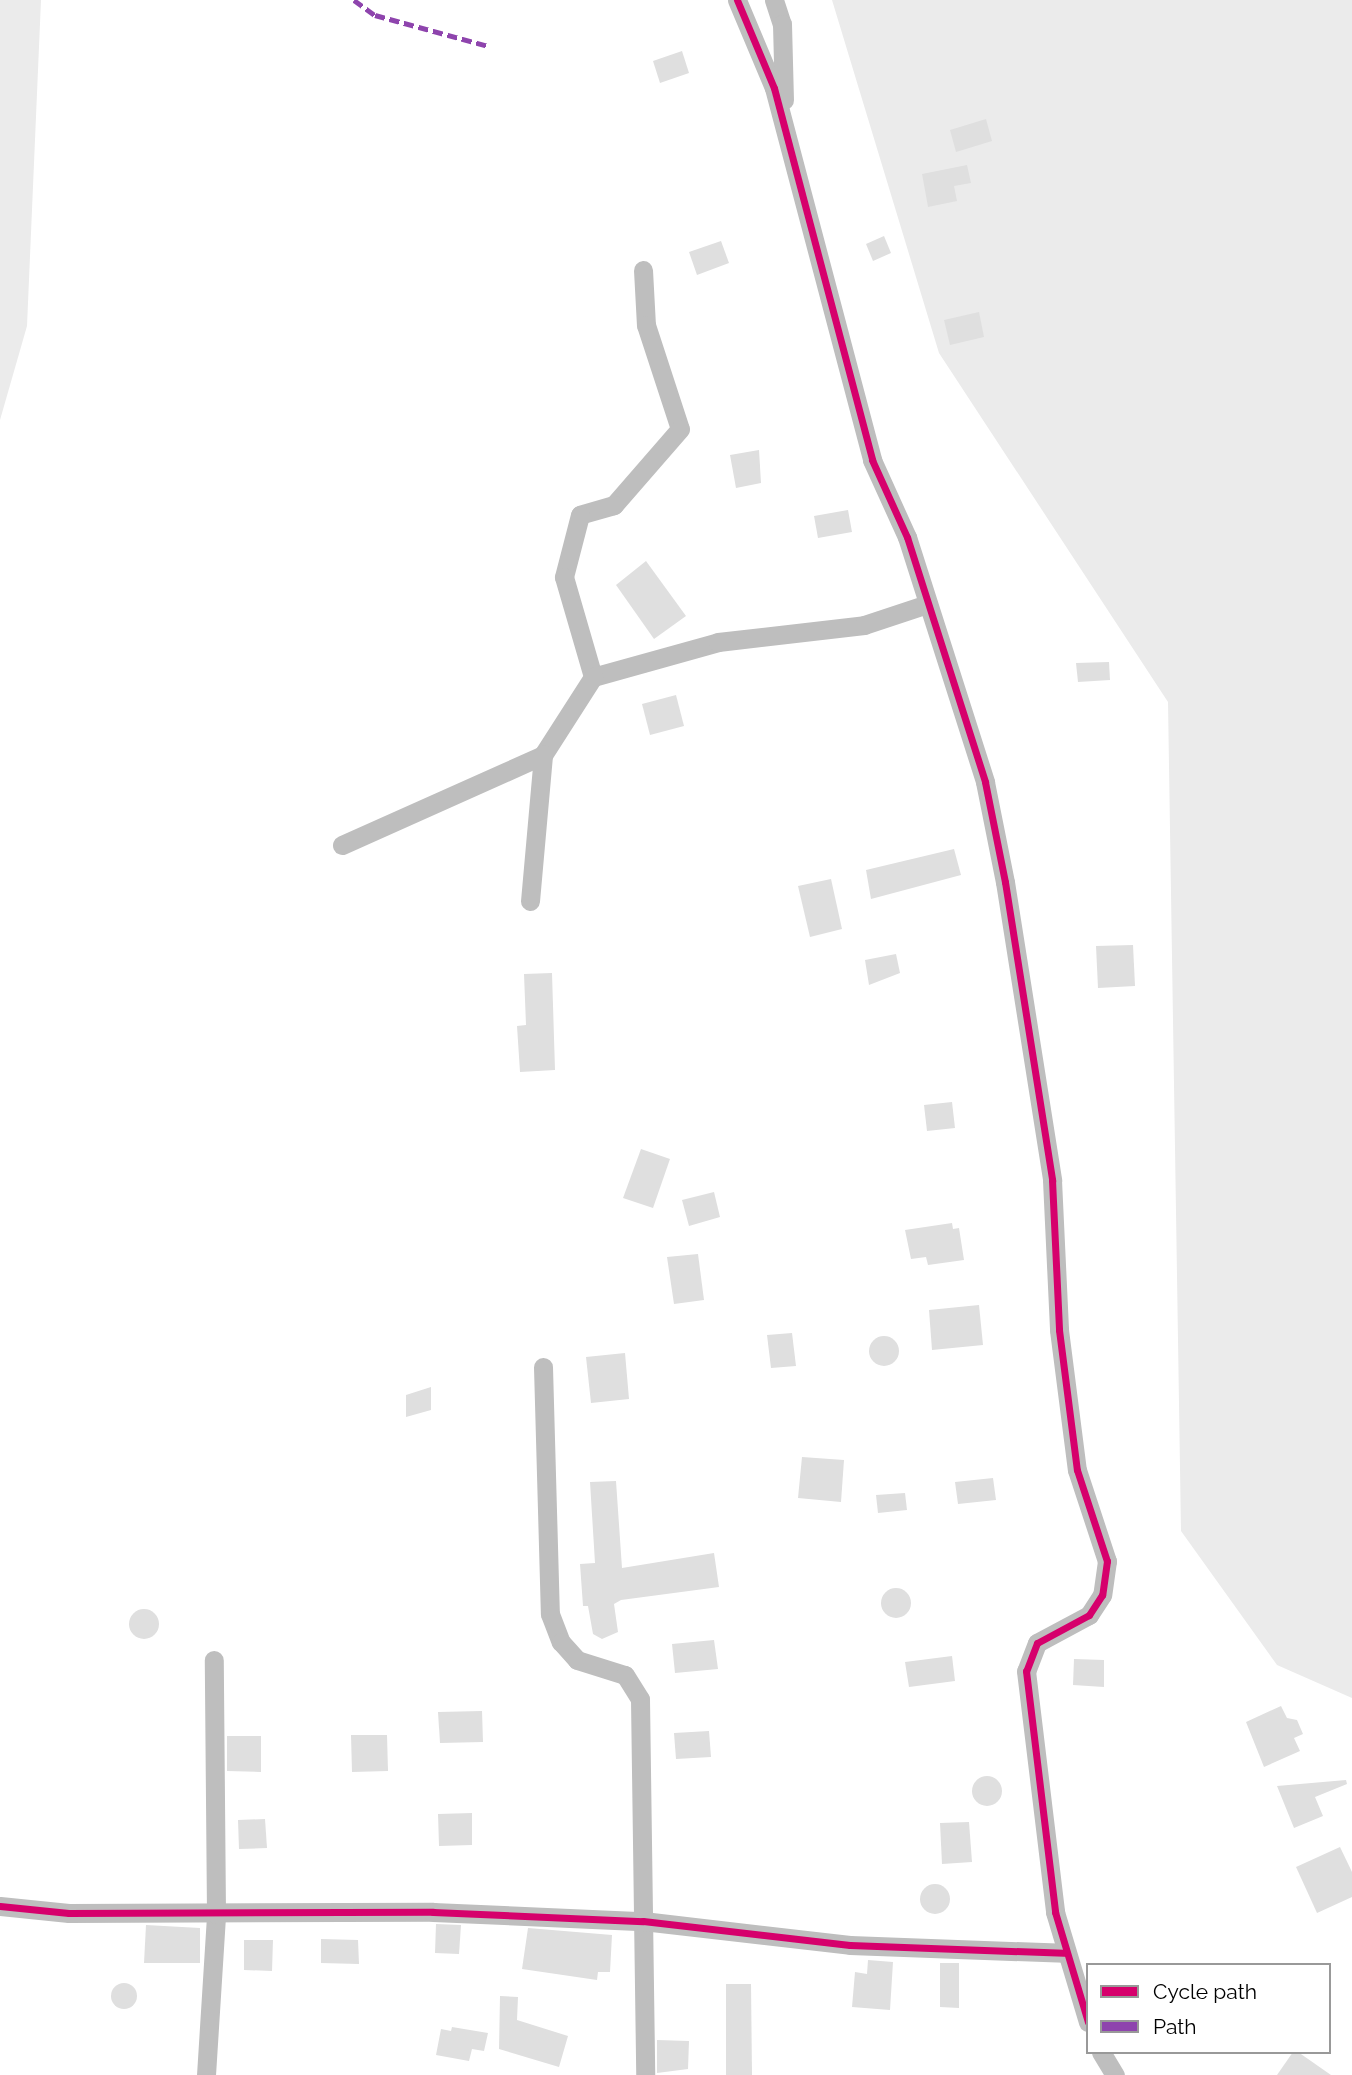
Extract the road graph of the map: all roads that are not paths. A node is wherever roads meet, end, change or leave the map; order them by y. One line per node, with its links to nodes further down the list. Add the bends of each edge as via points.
1 (737, 0): 3 (street, via 774,88)
2 (774, 0): 3 (street, via 782,24)
3 (785, 129): 5 (street, via 872,460 907,537)
4 (643, 270): 6 (street, via 646,326 680,429 614,505 580,515 564,577)
5 (927, 604): 6 (street, via 864,625 718,642); 15 (street, via 985,782 1002,869 1052,1180 1059,1330 1077,1470 1107,1561 1102,1595 1089,1615 1037,1643 1026,1671)
6 (593, 677): 7 (street)
7 (543, 755): 8 (street); 9 (street)
8 (342, 845)
9 (530, 901)
10 (543, 1367): 14 (street, via 550,1614 561,1643 577,1660 625,1675 640,1699)
11 (214, 1660): 13 (street)
12 (0, 1906): 13 (street, via 69,1913)
13 (216, 1914): 14 (street, via 433,1912); 18 (street)
14 (643, 1922): 15 (street, via 850,1944); 19 (street)
15 (1064, 1952): 16 (street)
16 (1086, 2016)
17 (1102, 2054): 20 (street)
18 (206, 2075)
19 (645, 2075)
20 (1115, 2075)

